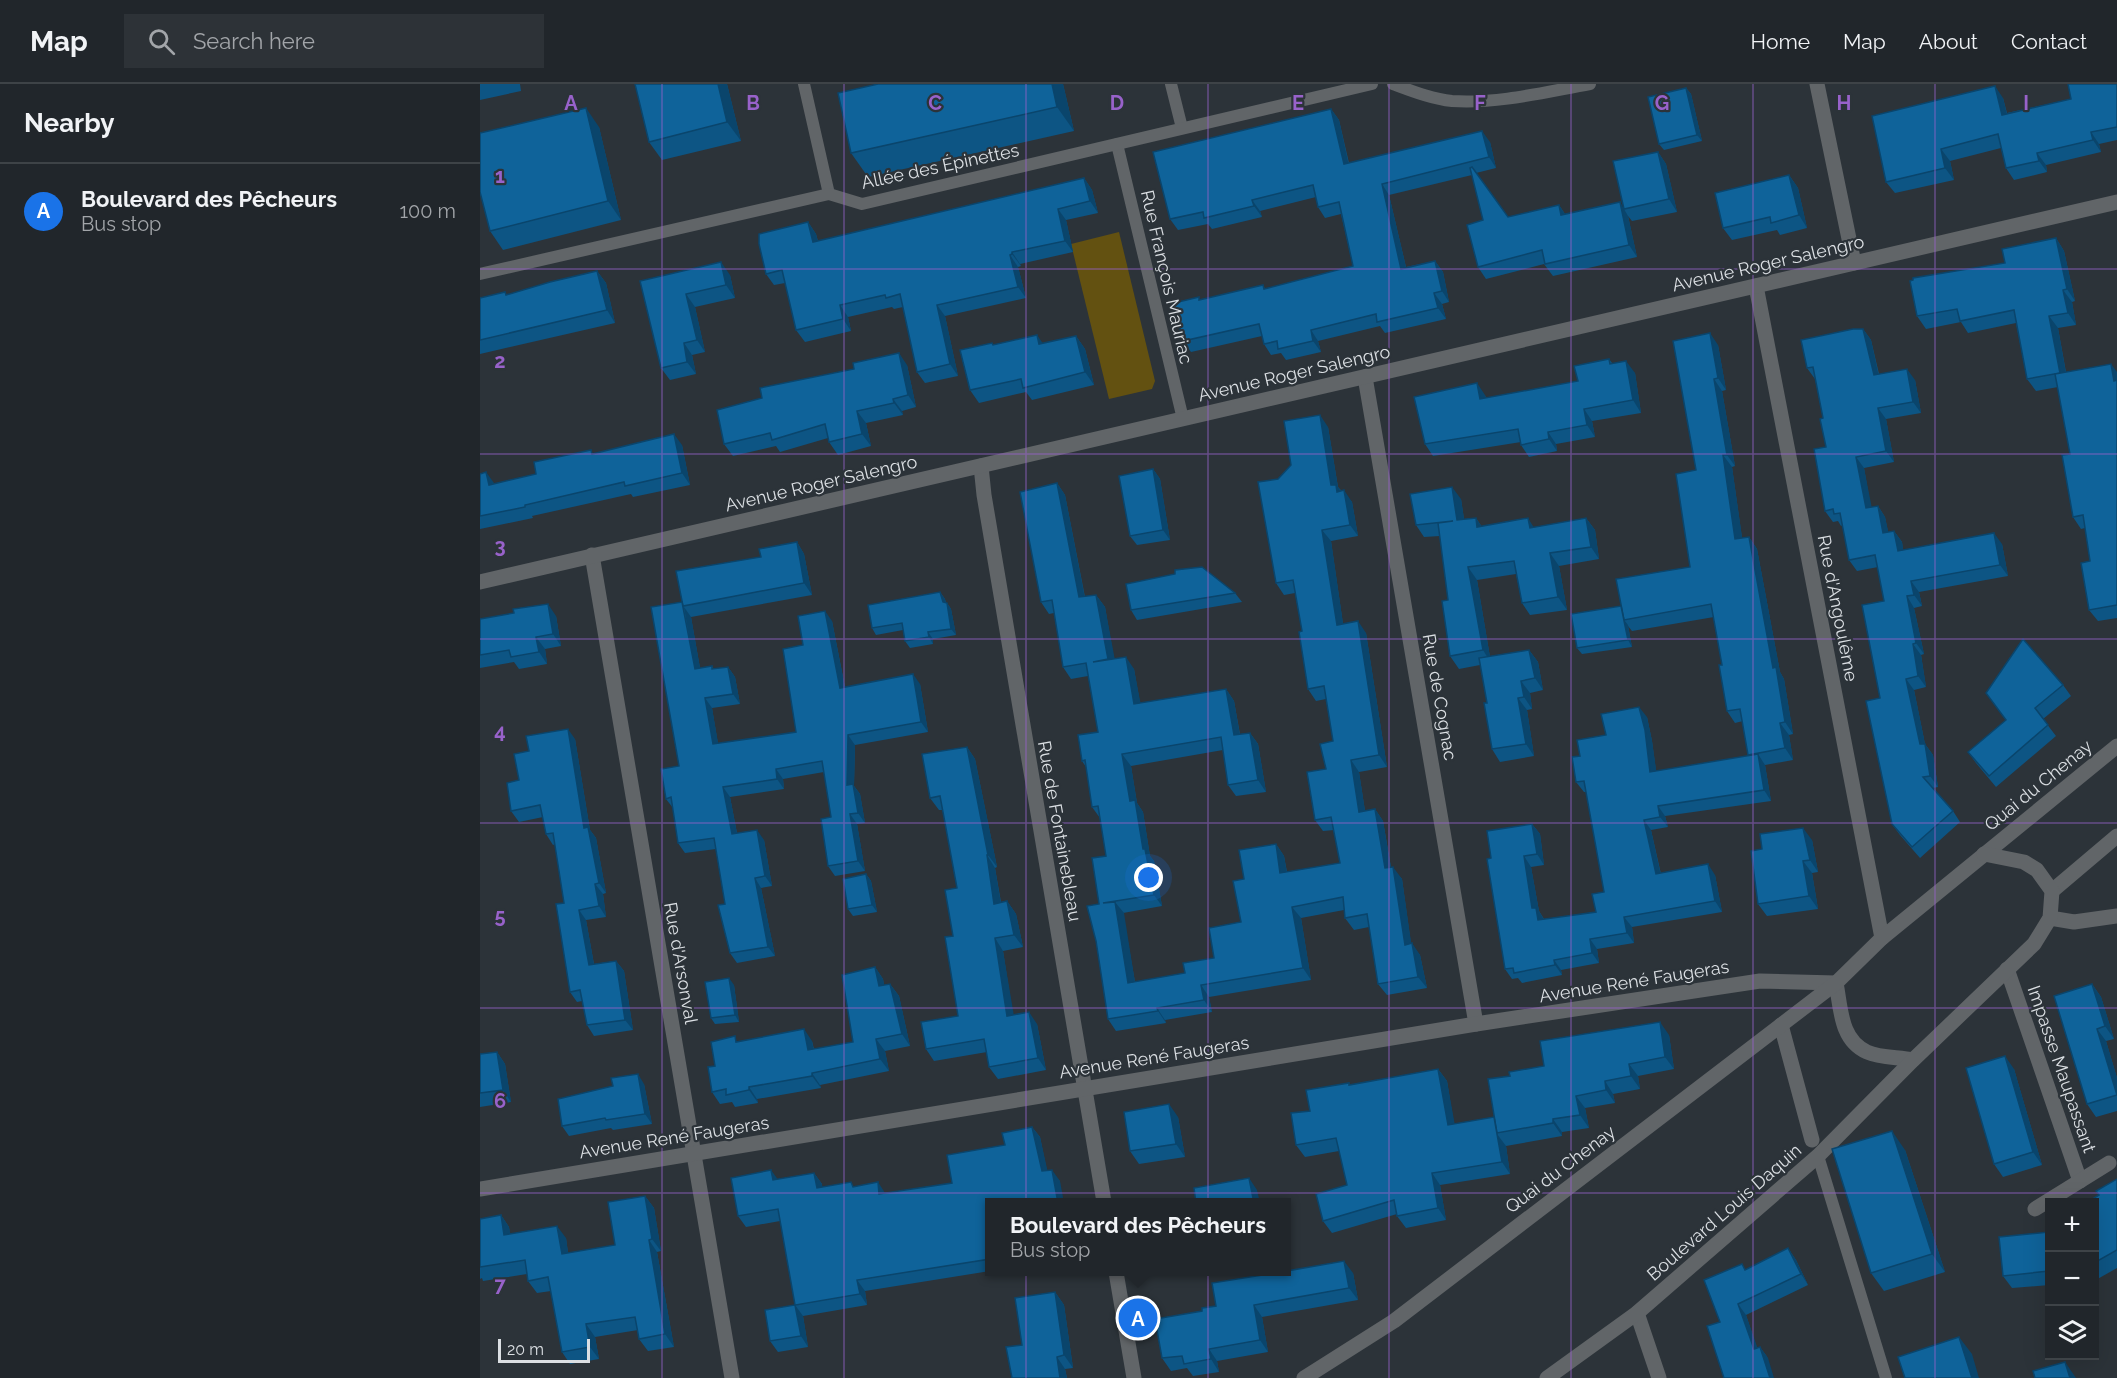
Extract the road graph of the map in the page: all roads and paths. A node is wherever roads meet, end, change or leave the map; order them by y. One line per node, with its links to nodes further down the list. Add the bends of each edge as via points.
1 (804, 84): 9 (lane)
2 (1171, 84): 7 (lane)
3 (1372, 84): 7 (lane, Allée des Épinettes)
4 (1394, 84): 5 (lane, via 1451,101 1512,98)
5 (1590, 84)
6 (1817, 84): 11 (street)
7 (1182, 128): 8 (lane, Allée des Épinettes)
8 (1117, 144): 9 (lane, Allée des Épinettes, via 862,204); 15 (lane, Rue François Mauriac)
9 (829, 194): 12 (lane, Allée des Épinettes)
10 (2117, 202): 11 (street, Avenue Roger Salengro)
11 (1854, 263): 13 (street, Avenue Roger Salengro)
12 (480, 274)
13 (1755, 286): 14 (street, Avenue Roger Salengro); 25 (street, Rue d'Angoulême)
14 (1365, 377): 15 (street, Avenue Roger Salengro); 28 (street, Rue de Cognac)
15 (1183, 420): 16 (street, Avenue Roger Salengro)
16 (981, 466): 17 (street, Avenue Roger Salengro); 31 (street, Rue de Fontainebleau)
17 (592, 555): 18 (street, Avenue Roger Salengro); 33 (street, Rue d'Arsonval)
18 (480, 582)
19 (2117, 746): 21 (street, Quai du Chenay)
20 (2117, 836): 22 (street)
21 (1984, 854): 22 (street, via 2024,862 2037,870); 25 (street, Quai du Chenay)
22 (2052, 891): 24 (street)
23 (2117, 916): 24 (street, via 2074,922)
24 (2050, 918): 26 (street, Boulevard Louis Daquin, via 2034,944)
25 (1882, 938): 27 (street, Quai du Chenay)
26 (2007, 969): 30 (street, Boulevard Louis Daquin); 36 (street, Impasse Maupassant)
27 (1836, 983): 28 (street, Avenue René Faugeras, via 1760,981); 29 (street, Quai du Chenay); 30 (street, via 1845,1030 1852,1043 1868,1053)
28 (1476, 1024): 31 (street, Avenue René Faugeras)
29 (1781, 1025): 32 (street); 44 (street, Quai du Chenay, via 1394,1321)
30 (1913, 1059): 34 (street, Boulevard Louis Daquin)
31 (1084, 1088): 33 (street, Avenue René Faugeras); 38 (street, Rue de Fontainebleau)
32 (1812, 1140)
33 (694, 1153): 37 (street, Avenue René Faugeras); 42 (street, Rue d'Arsonval)
34 (1818, 1156): 41 (street, Boulevard Louis Daquin); 47 (lane)
35 (2109, 1163): 36 (street, Impasse Maupassant)
36 (2080, 1181): 39 (street, Impasse Maupassant)
37 (480, 1189)
38 (1103, 1198)
39 (2035, 1209)
40 (1117, 1276): 43 (street)
41 (1636, 1313): 45 (street, Boulevard Louis Daquin); 46 (street)
42 (732, 1378)
43 (1134, 1378)
44 (1304, 1378)
45 (1547, 1378)
46 (1659, 1378)
47 (1886, 1378)

